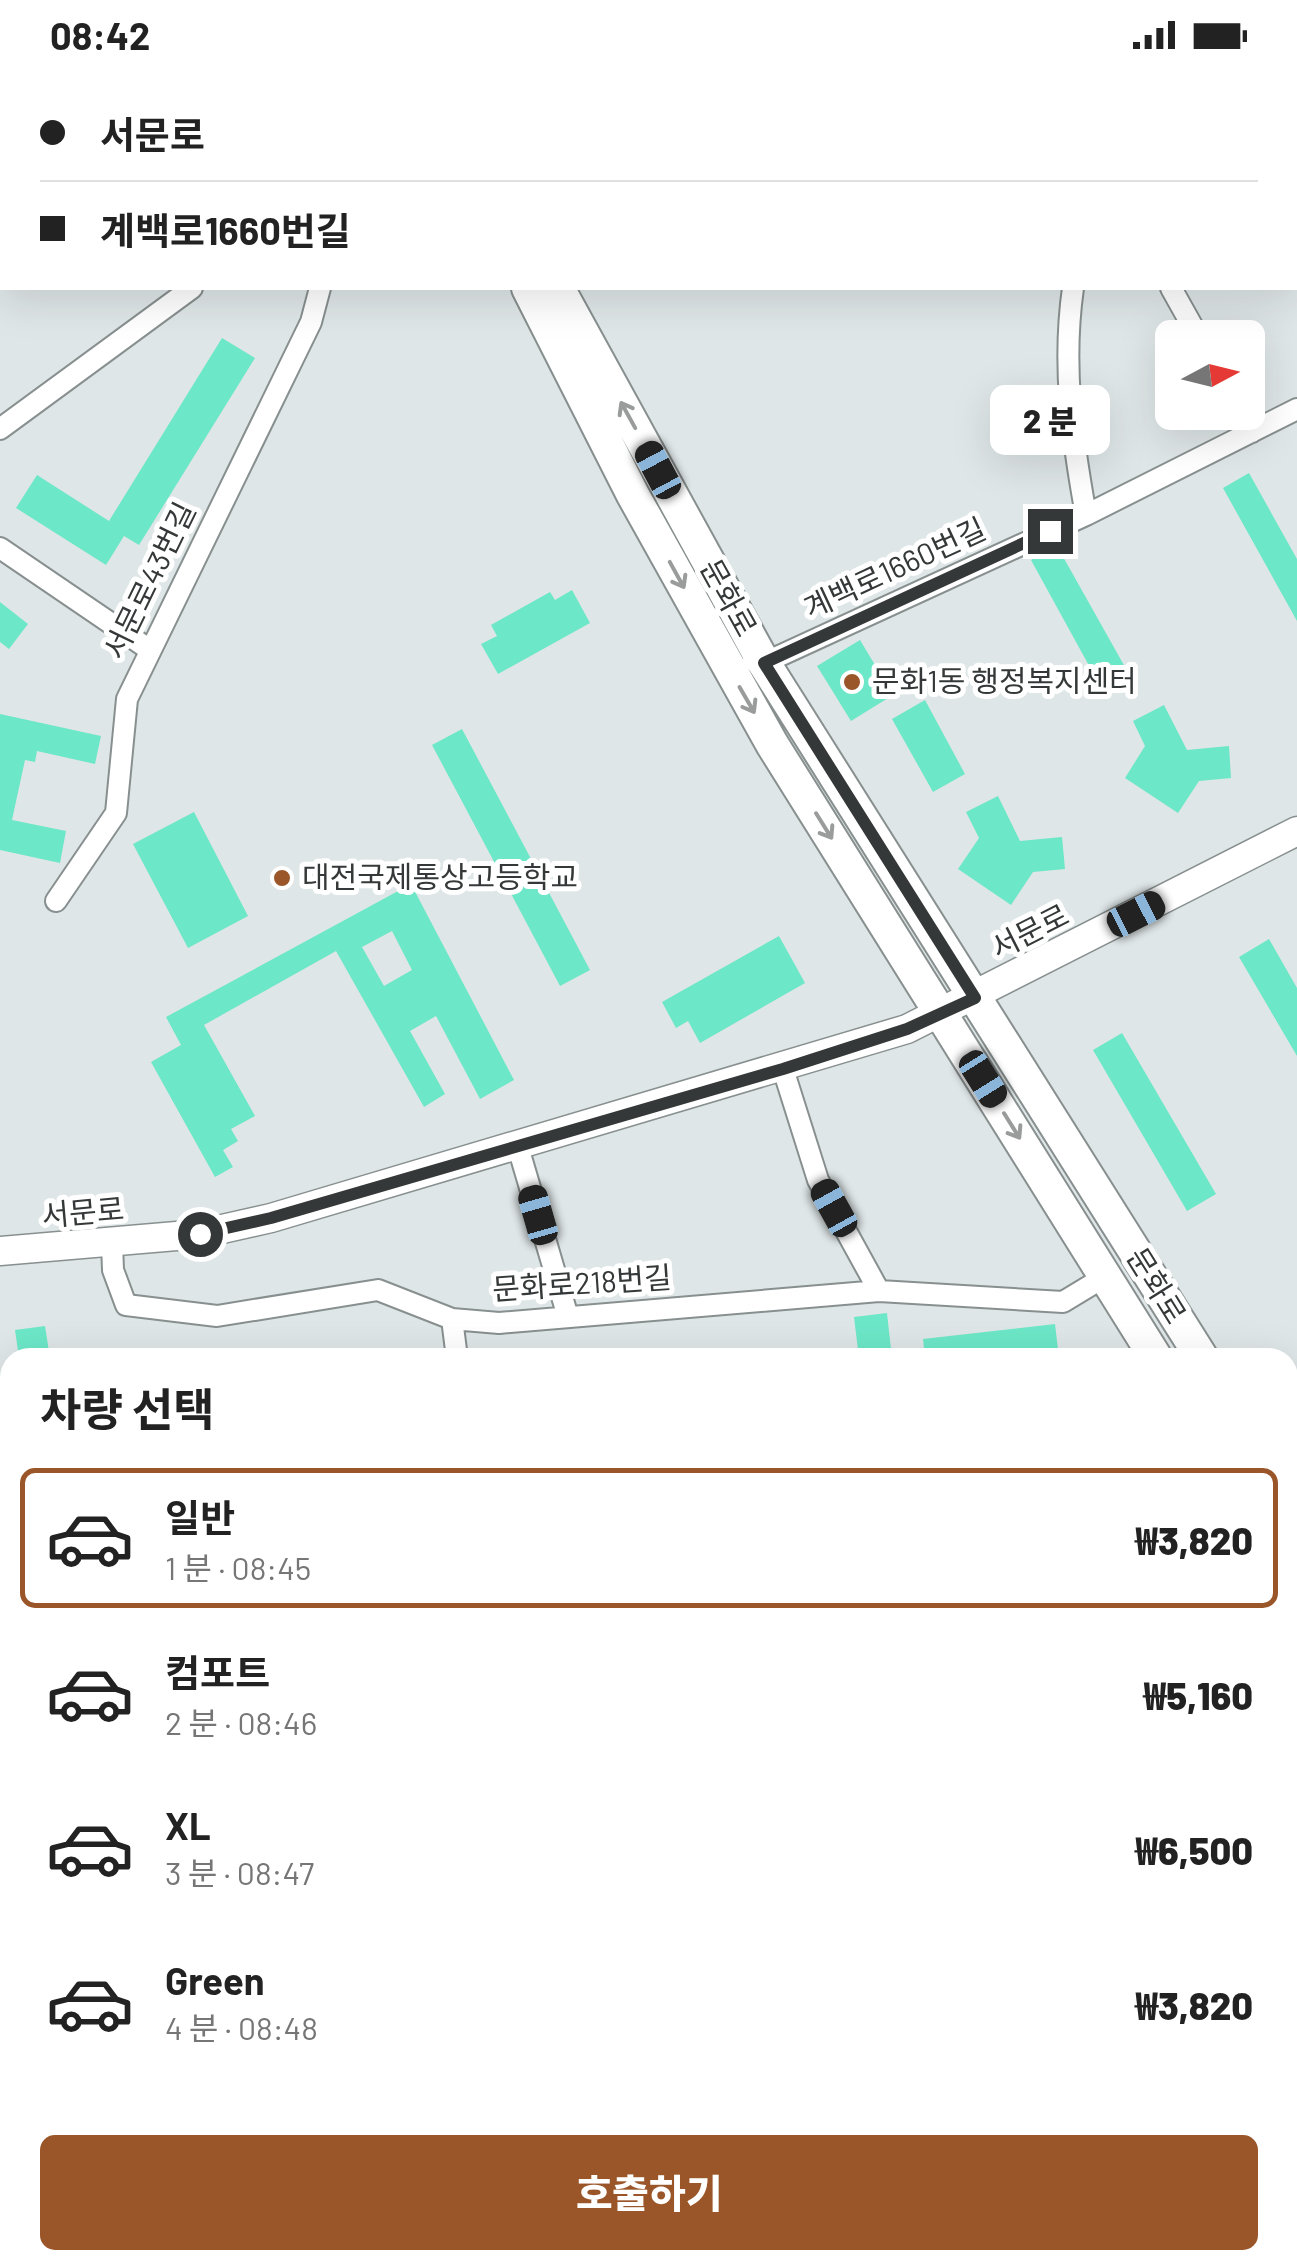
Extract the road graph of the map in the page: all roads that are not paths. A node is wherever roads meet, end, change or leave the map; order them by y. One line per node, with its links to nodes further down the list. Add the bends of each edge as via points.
1 (190, 290): 9 (street)
2 (317, 290): 13 (street, 서문로43번길, via 310,322)
3 (529, 290): 14 (main road, 문화로, one-way to 14)
4 (559, 290): 15 (main road, 문화로, one-way to 4)
5 (1073, 290): 11 (street, via 1069,418)
6 (1172, 290): 7 (street)
7 (1189, 320)
8 (1297, 410): 10 (street, 계백로1660번길)
9 (0, 429)
10 (1252, 432): 11 (street, 계백로1660번길)
11 (1086, 515): 15 (street, 계백로1660번길)
12 (0, 548): 13 (street)
13 (150, 650): 17 (street, 서문로43번길, via 127,699 116,813)
14 (722, 656): 15 (street); 19 (main road, 문화로, one-way to 19)
15 (764, 663): 18 (main road, 문화로)
16 (1297, 831): 18 (main road, 서문로)
17 (56, 901)
18 (975, 998): 19 (main road, 서문로); 30 (main road, 문화로)
19 (942, 1013): 20 (main road, 서문로); 24 (main road, 문화로, one-way to 24)
20 (783, 1069): 21 (main road, 서문로); 25 (street, via 818,1180)
21 (518, 1147): 22 (main road, 서문로, via 271,1218); 26 (street)
22 (112, 1244): 23 (main road, 서문로); 27 (street, 문화로218번길, via 126,1305 217,1316 378,1290)
23 (0, 1252)
24 (1106, 1276): 25 (street, 문화로218번길, via 1063,1302); 29 (main road, 문화로)
25 (879, 1292): 26 (street, 문화로218번길)
26 (568, 1317): 27 (street, 문화로218번길, via 499,1324)
27 (452, 1320): 28 (street)
28 (456, 1348)
29 (1150, 1348)
30 (1196, 1348)

